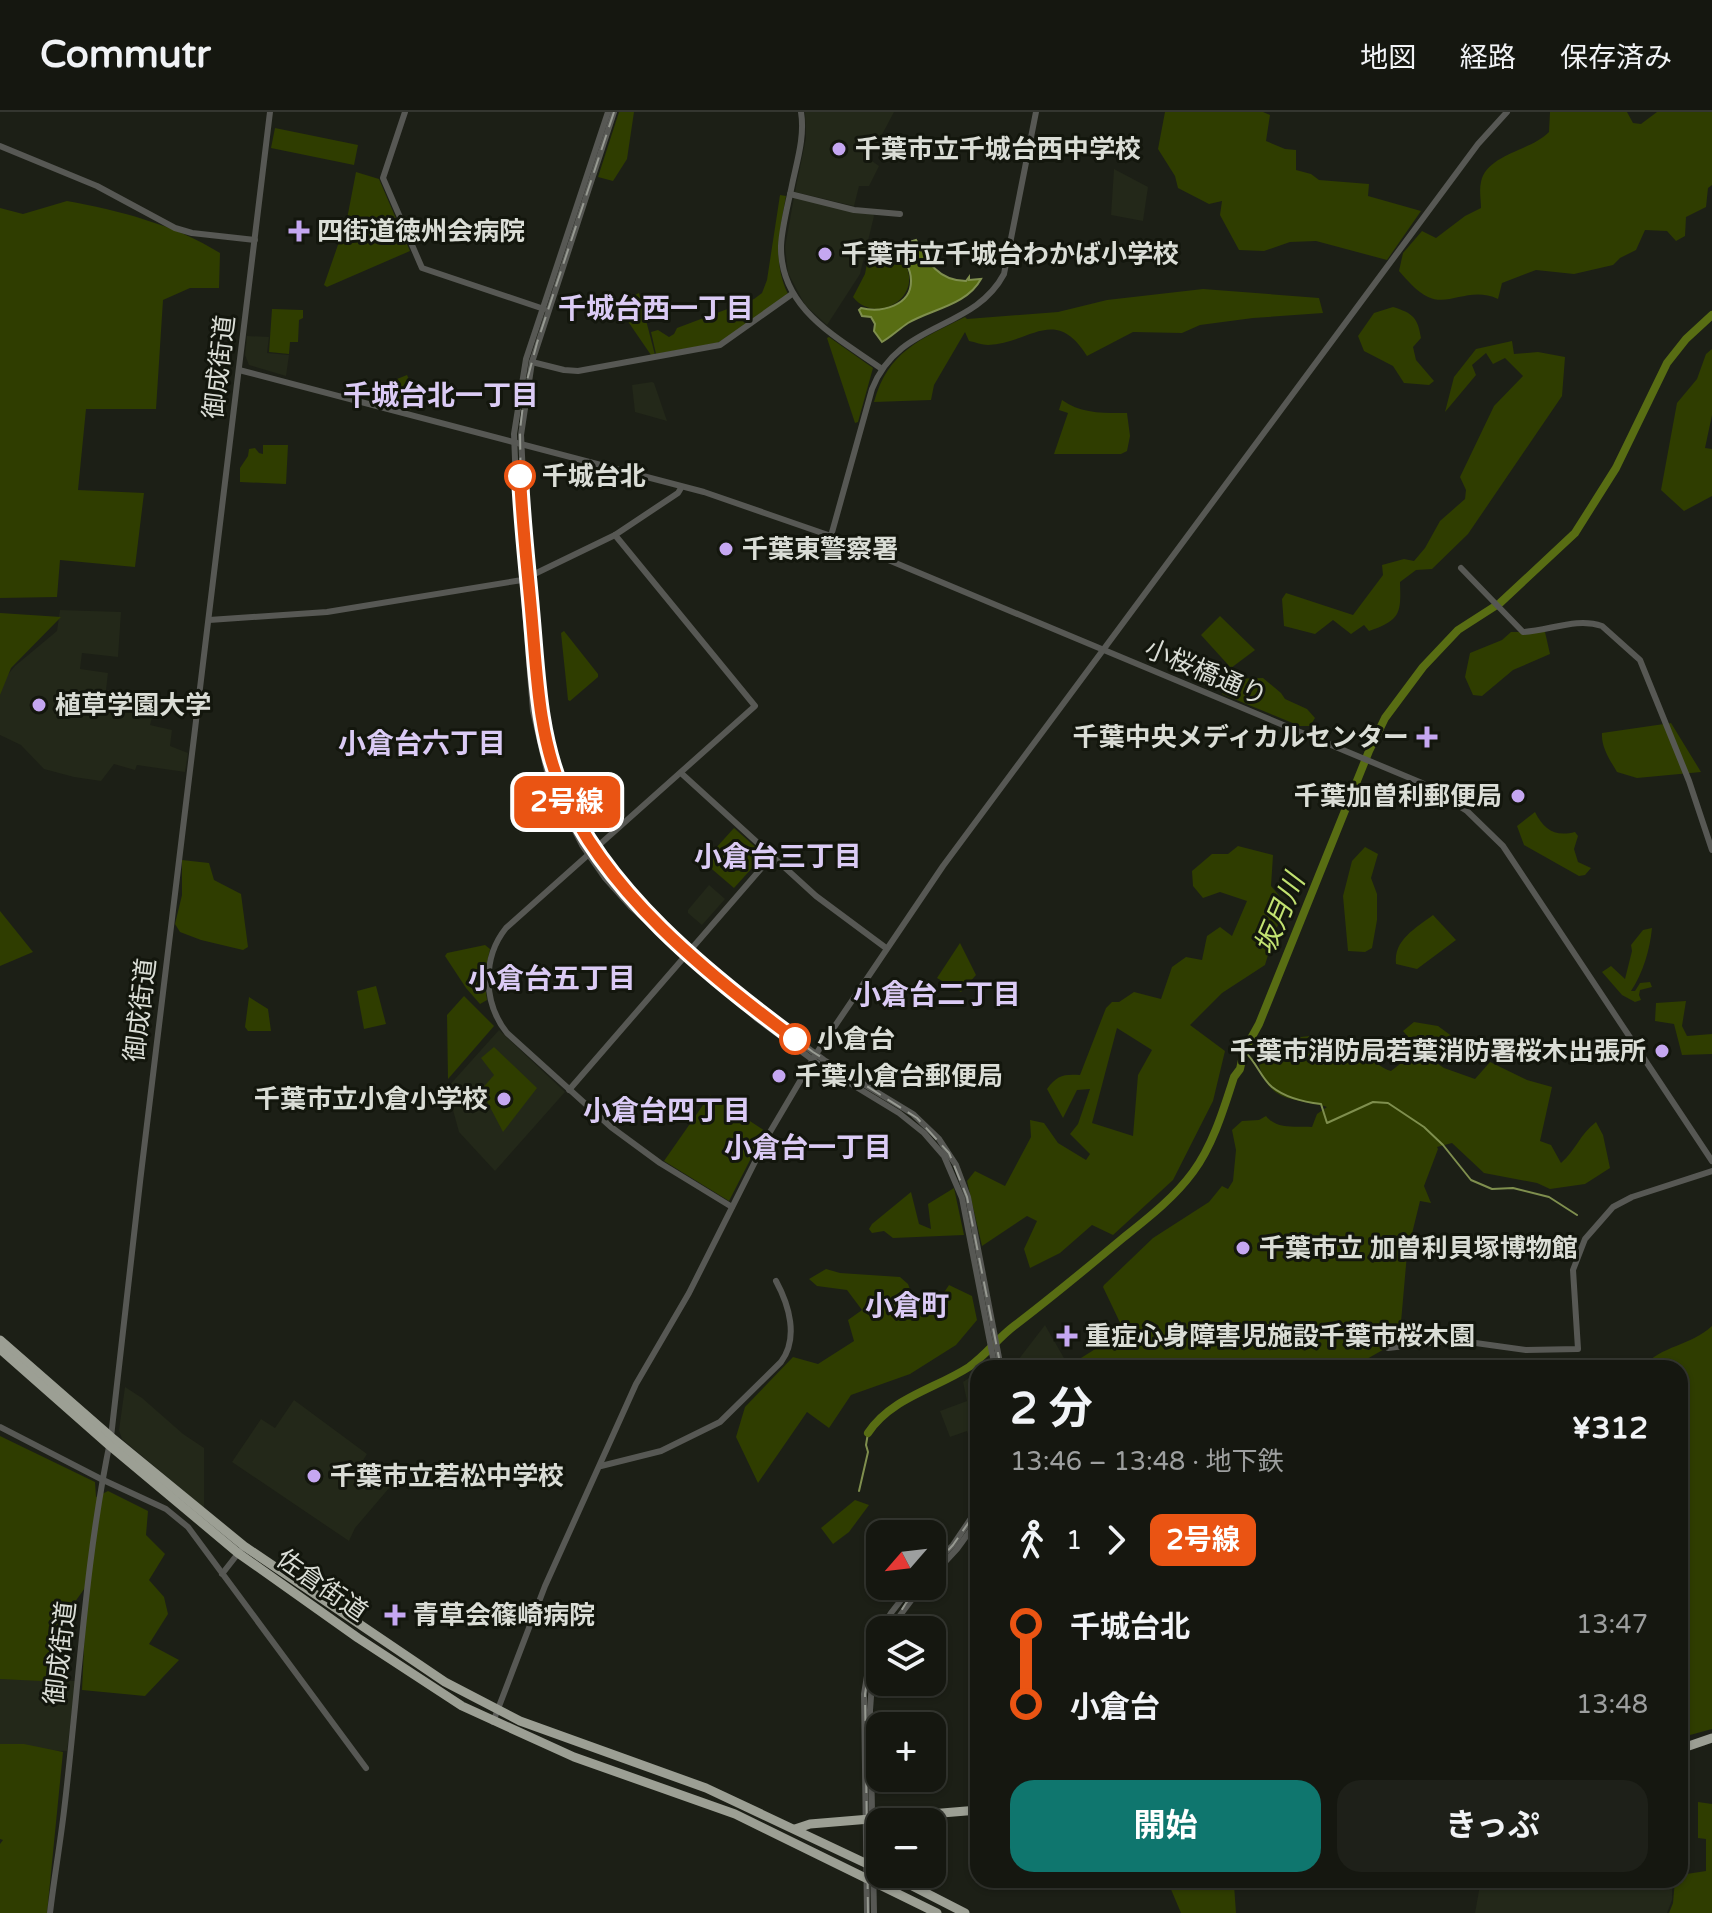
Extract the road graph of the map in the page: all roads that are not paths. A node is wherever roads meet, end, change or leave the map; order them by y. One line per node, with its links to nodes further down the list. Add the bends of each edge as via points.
1 (270, 112): 11 (street, 御成街道)
2 (405, 112): 13 (street, via 383,178 422,268)
3 (608, 112): 13 (street)
4 (614, 112): 13 (street)
5 (801, 112): 9 (street)
6 (1036, 112): 15 (street, via 1007,265 998,285 982,303 909,341)
7 (1507, 112): 24 (street, via 1478,144)
8 (0, 146): 11 (street, via 97,186 175,228)
9 (790, 194): 10 (street, via 854,210); 12 (street, via 781,250)
10 (900, 214)
11 (255, 240): 16 (street, 御成街道)
12 (792, 294): 14 (street, via 720,345 578,371); 15 (street, via 816,322)
13 (545, 309): 14 (street); 17 (street, via 521,378)
14 (532, 362): 17 (street)
15 (882, 369): 20 (street)
16 (239, 370): 17 (street, 小桜橋通り); 23 (street, 御成街道)
17 (517, 444): 18 (street, 小桜橋通り); 22 (street)
18 (681, 488): 19 (street); 20 (street, 小桜橋通り)
19 (615, 535): 22 (street); 25 (street, via 755,706)
20 (831, 536): 24 (street, 小桜橋通り)
21 (1461, 568): 26 (street, via 1523,632 1596,624 1637,656)
22 (525, 579): 23 (street, via 327,612); 27 (street, via 533,711 541,752 561,809)
23 (209, 620): 44 (street, 御成街道)
24 (1103, 651): 29 (street); 33 (street, 小桜橋通り, via 1422,783 1489,831)
25 (681, 773): 27 (street); 28 (street)
26 (1712, 850)
27 (590, 852): 30 (street, via 618,893); 32 (street, via 506,928 489,968 491,1001 502,1027)
28 (771, 857): 29 (street); 30 (street)
29 (886, 948): 31 (street)
30 (686, 954): 31 (street); 32 (street)
31 (815, 1057): 35 (street); 36 (street, via 913,1114 939,1139 964,1184)
32 (569, 1090): 35 (street, via 660,1163)
33 (1712, 1161)
34 (1712, 1171): 39 (street, via 1613,1207 1585,1239 1573,1270 1578,1349 1526,1350 1454,1340)
35 (732, 1207): 45 (street, via 636,1384)
36 (972, 1231): 41 (street); 42 (street)
37 (776, 1281): 45 (street, via 790,1321 788,1352 781,1362 720,1422 669,1448)
38 (0, 1340): 44 (highway, 佐倉街道)
39 (1388, 1348)
40 (0, 1349): 44 (highway, 佐倉街道)
41 (994, 1360)
42 (999, 1360)
43 (0, 1427): 46 (street)
44 (110, 1441): 46 (street, 御成街道); 49 (highway, 佐倉街道)
45 (601, 1466): 55 (street, via 545,1586)
46 (101, 1479): 52 (street, via 166,1509 188,1527); 73 (street, 御成街道)
47 (970, 1520): 50 (street)
48 (970, 1531): 51 (street)
49 (241, 1549): 52 (street); 55 (highway, 佐倉街道, via 445,1682); 56 (highway, 佐倉街道, via 382,1654)
50 (946, 1551)
51 (946, 1561)
52 (222, 1574): 59 (street)
53 (866, 1682): 60 (street)
54 (871, 1696): 61 (street)
55 (499, 1711): 56 (street); 65 (highway, 佐倉街道, via 706,1788)
56 (493, 1722): 66 (highway, 佐倉街道)
57 (1712, 1738): 58 (highway)
58 (1688, 1746)
59 (366, 1768)
60 (869, 1808)
61 (869, 1808)
62 (970, 1811): 63 (highway)
63 (946, 1813)
64 (866, 1820): 65 (highway)
65 (795, 1829): 66 (highway); 67 (highway, 佐倉街道)
66 (784, 1837): 68 (highway, 佐倉街道)
67 (866, 1863)
68 (866, 1878)
69 (869, 1888): 74 (street)
70 (871, 1888): 75 (street)
71 (886, 1888): 76 (highway, 佐倉街道)
72 (916, 1888): 77 (highway)
73 (50, 1913)
74 (867, 1913)
75 (874, 1913)
76 (937, 1913)
77 (965, 1913)

